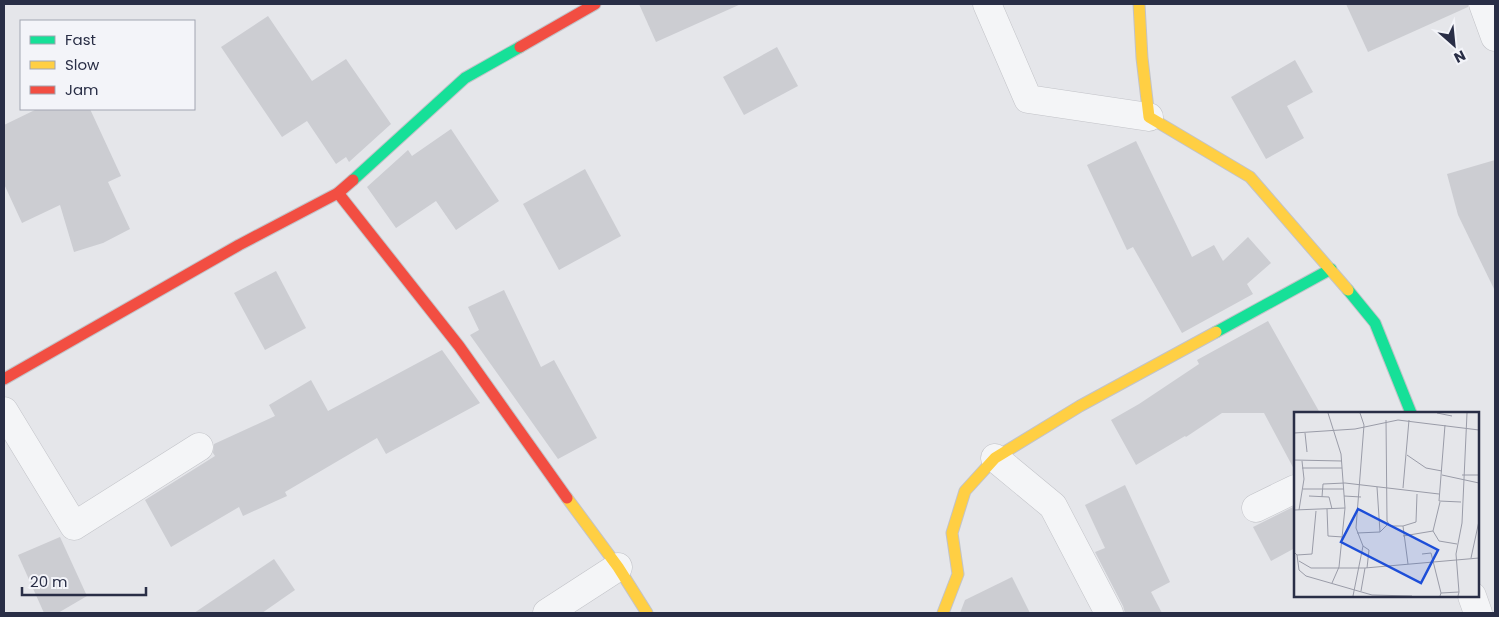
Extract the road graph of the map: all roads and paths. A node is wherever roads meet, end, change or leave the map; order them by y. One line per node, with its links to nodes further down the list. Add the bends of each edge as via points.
1 (595, 4): 7 (street, via 466,78)
2 (987, 4): 6 (street, via 1028,99)
3 (1139, 4): 6 (street)
4 (1483, 4): 5 (street)
5 (1495, 37)
6 (1149, 118): 8 (street, via 1250,177)
7 (338, 193): 9 (street, via 239,245); 16 (street, via 459,346)
8 (1331, 269): 11 (street, via 1375,323); 13 (street, via 1080,406)
9 (4, 379)
10 (4, 411): 12 (street, via 74,526)
11 (1411, 412)
12 (199, 447)
13 (995, 458): 20 (street, via 965,490 952,533 958,574); 21 (street, via 1053,506)
14 (1294, 489): 15 (street)
15 (1256, 508)
16 (618, 566): 18 (street); 19 (street)
17 (1472, 597): 22 (street)
18 (547, 613)
19 (647, 613)
20 (943, 613)
21 (1109, 613)
22 (1478, 613)

